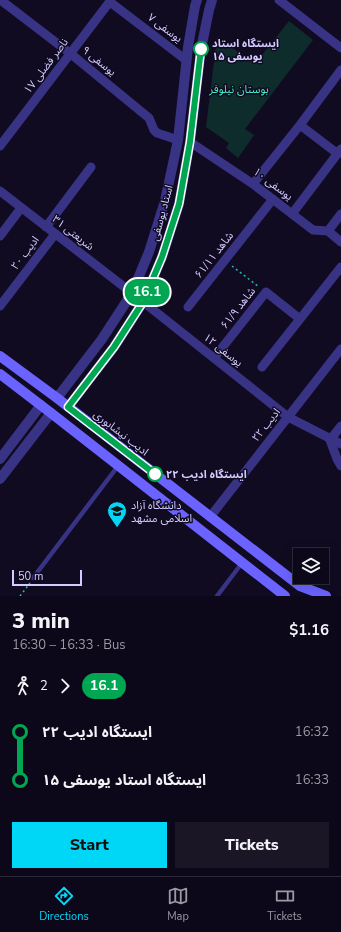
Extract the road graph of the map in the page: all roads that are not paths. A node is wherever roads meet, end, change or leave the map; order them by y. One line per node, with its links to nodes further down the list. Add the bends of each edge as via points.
1 (197, 0): 8 (street, استاد یوسفی)
2 (212, 0): 12 (street, استاد یوسفی, via 201,49)
3 (279, 0): 6 (street)
4 (110, 1): 7 (street, ناصر فضلی ۱۷); 8 (street, یوسفی ۷)
5 (2, 2): 7 (street, یوسفی ۹)
6 (341, 48)
7 (71, 54): 11 (street, یوسفی ۹, via 149,118 157,133); 13 (street, ناصر فضلی ۱۷)
8 (186, 60): 11 (street, استاد یوسفی)
9 (341, 70): 10 (street)
10 (300, 126): 14 (street); 16 (street)
11 (178, 140): 28 (street, استاد یوسفی, via 165,201 149,252)
12 (190, 142): 16 (street, یوسفی ۱۰); 29 (street, استاد یوسفی, via 179,204 162,257)
13 (0, 146)
14 (339, 152): 20 (street)
15 (91, 167): 22 (street)
16 (253, 184): 18 (street, یوسفی ۱۰)
17 (0, 191): 19 (street, شریعتی ۳۱)
18 (273, 199): 20 (street, یوسفی ۱۰); 31 (street, شاهد ۶۱/۱۱)
19 (22, 208): 22 (street, شریعتی ۳۱); 25 (street)
20 (292, 214): 23 (street, یوسفی ۱۰, via 313,230)
21 (341, 214): 23 (street)
22 (46, 226): 24 (street, شریعتی ۳۱)
23 (328, 231): 26 (street, یوسفی ۱۰)
24 (55, 234): 28 (street, شریعتی ۳۱); 30 (street, ادیب ۲۰)
25 (0, 236)
26 (341, 242)
27 (341, 267): 32 (street)
28 (132, 293): 29 (street, شریعتی ۳۱); 38 (street, استاد یوسفی, via 102,339)
29 (143, 302): 35 (street, یوسفی ۱۲); 40 (street, استاد یوسفی, via 114,347)
30 (0, 306)
31 (188, 307)
32 (300, 319): 35 (street, شاهد ۶۱/۹, via 266,292); 36 (street)
33 (341, 349): 42 (street, ادیب ۲۲)
34 (0, 356): 38 (main road, ادیب نیشابوری)
35 (214, 358): 42 (street, یوسفی ۱۲)
36 (262, 367)
37 (0, 374): 39 (main road)
38 (57, 398): 40 (main road, ادیب نیشابوری)
39 (41, 405): 41 (main road); 46 (street)
40 (68, 407): 50 (main road, ادیب نیشابوری)
41 (51, 413): 47 (main road); 49 (street)
42 (288, 417): 44 (street, یوسفی ۱۲); 50 (street, ادیب ۲۲)
43 (341, 426): 44 (street)
44 (330, 440): 45 (street, یوسفی ۱۲); 48 (street)
45 (341, 444)
46 (0, 459)
47 (118, 466): 51 (main road); 52 (lane)
48 (341, 466)
49 (0, 479)
50 (210, 517): 55 (main road, ادیب نیشابوری, via 300,586)
51 (242, 563): 53 (lane); 54 (main road)
52 (33, 578)
53 (217, 596)
54 (285, 596)
55 (326, 596)

